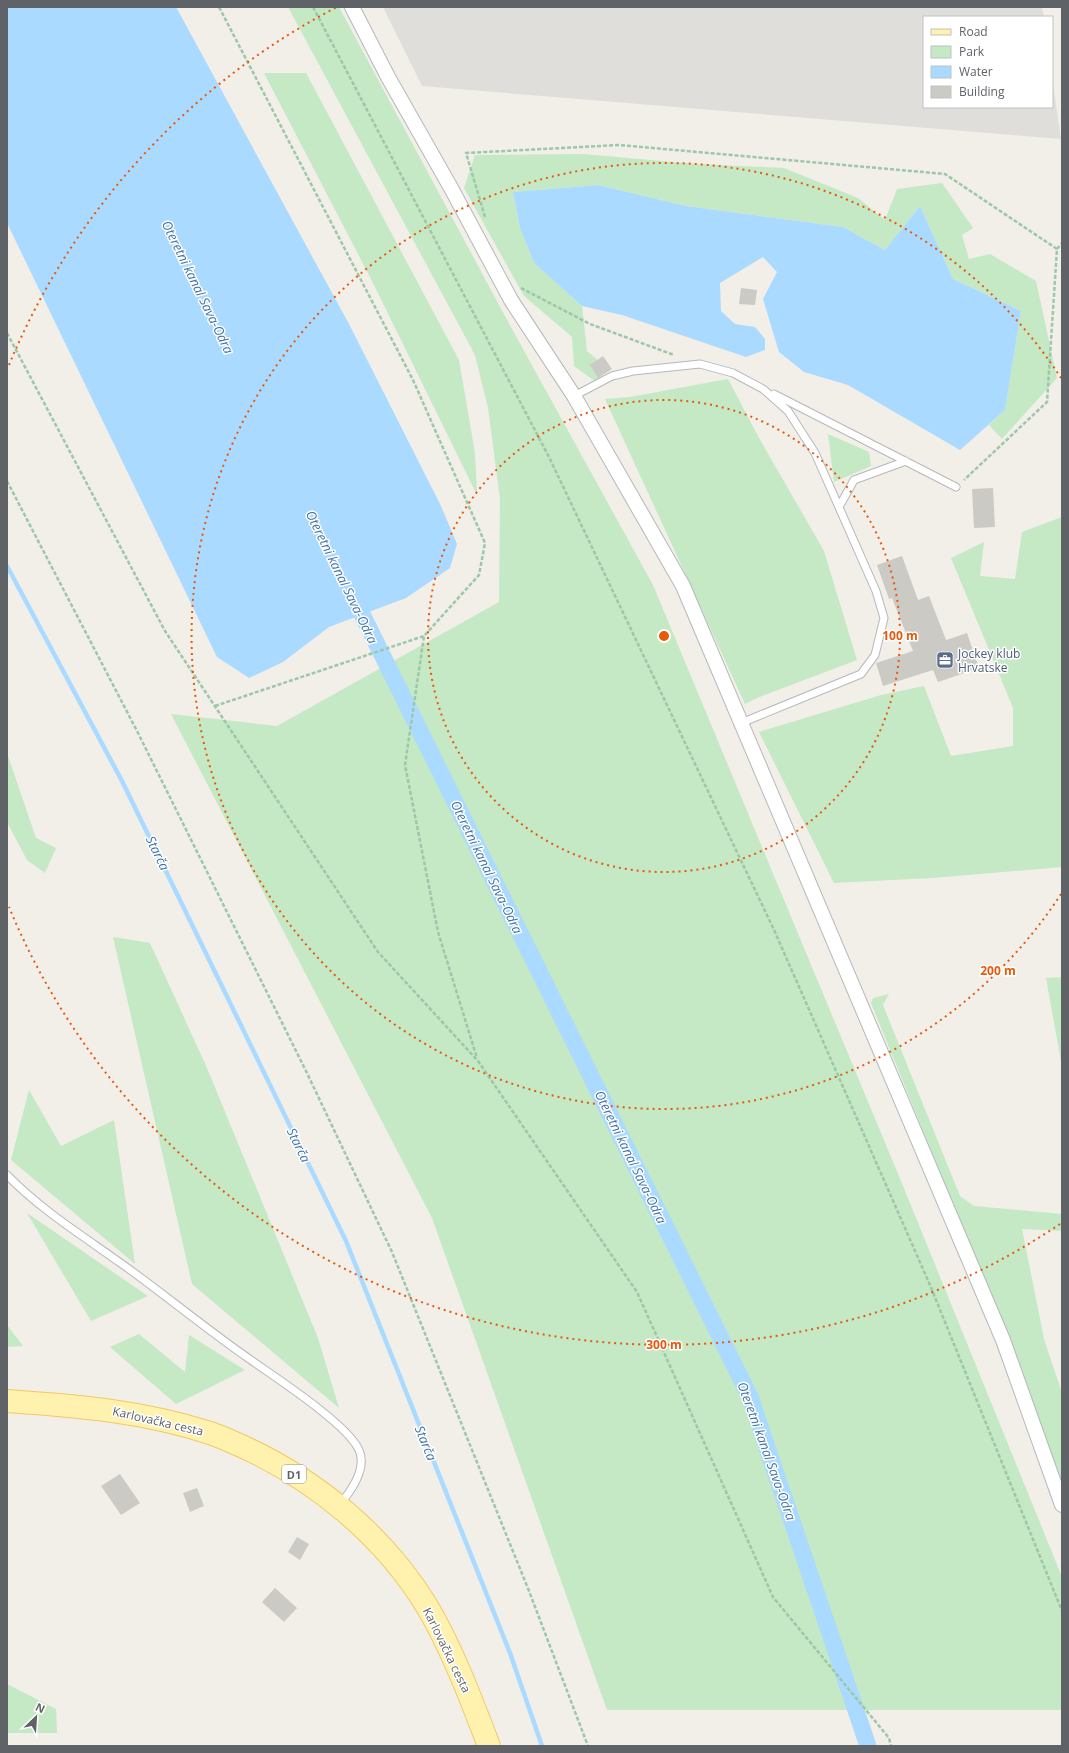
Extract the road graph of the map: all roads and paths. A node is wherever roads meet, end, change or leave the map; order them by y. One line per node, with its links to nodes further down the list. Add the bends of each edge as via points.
1 (219, 7): 16 (path, via 413,380 485,543 479,575)
2 (313, 7): 24 (path, via 549,457 775,932 930,1285)
3 (352, 7): 11 (street, via 510,300)
4 (487, 224): 6 (path, via 466,153 619,145 945,174)
5 (1062, 243): 6 (path)
6 (1057, 249): 14 (path, via 1047,402)
7 (518, 286): 9 (path, via 590,324)
8 (7, 333): 17 (path, via 166,631)
9 (700, 364): 10 (lane, via 733,373); 11 (lane, via 612,376)
10 (763, 389): 12 (lane); 15 (lane, via 788,411 815,453)
11 (574, 396): 18 (street, via 683,586)
12 (906, 461): 14 (lane); 15 (lane, via 854,480)
13 (7, 481): 26 (path, via 137,730 306,1070 392,1252 529,1591)
14 (956, 487)
15 (839, 507): 18 (lane, via 876,591 884,618 875,655 861,674)
16 (424, 636): 17 (path); 19 (path, via 406,765 438,932)
17 (215, 706): 19 (path, via 378,952)
18 (741, 723): 22 (street, via 1003,1340)
19 (478, 1061): 27 (path, via 637,1292 773,1597 889,1738)
20 (7, 1176): 23 (lane, via 69,1228 294,1390 353,1440 359,1450 361,1462 350,1492)
21 (7, 1401): 23 (main road, Karlovačka cesta / D1, via 87,1406 134,1414 212,1433 262,1455 290,1471)
22 (1062, 1505)
23 (339, 1506): 25 (main road, Karlovačka cesta / D1, via 385,1550 427,1606 465,1684)
24 (1062, 1611)
25 (489, 1746)
26 (588, 1746)
27 (891, 1746)

